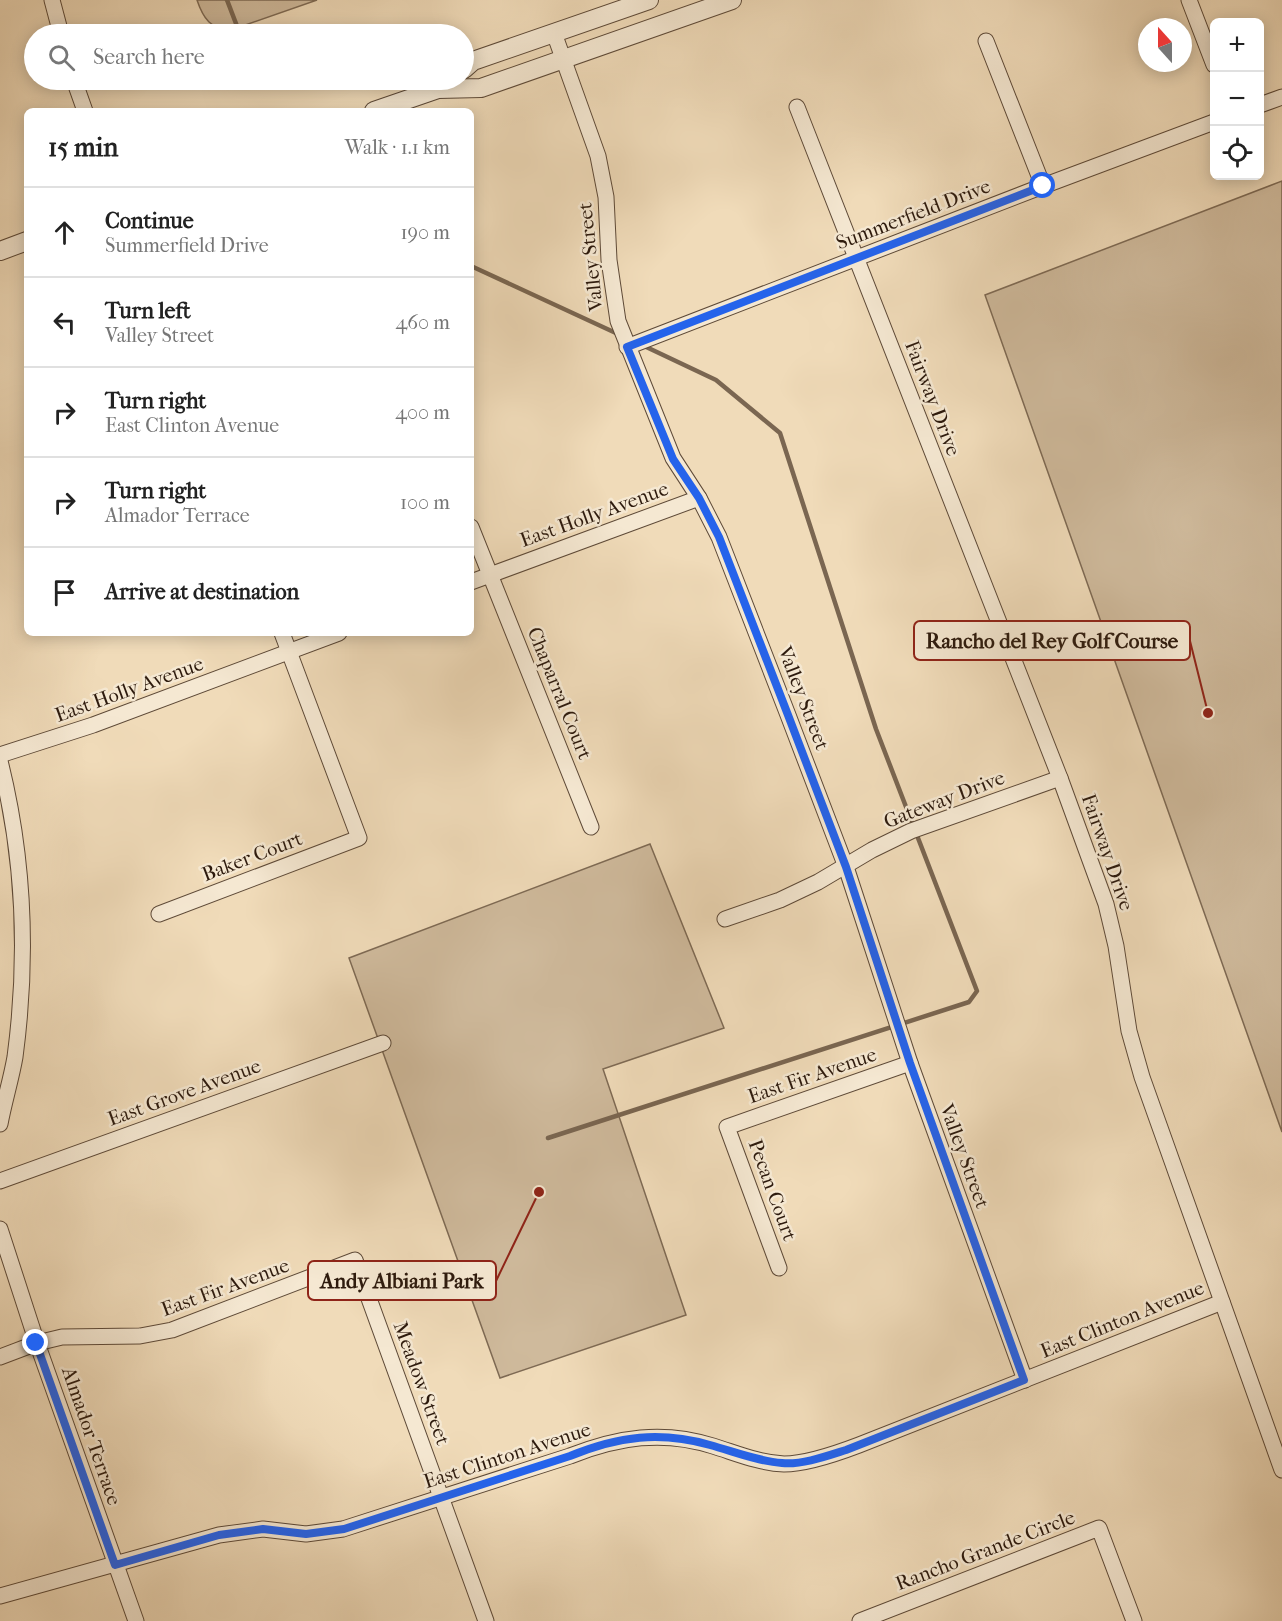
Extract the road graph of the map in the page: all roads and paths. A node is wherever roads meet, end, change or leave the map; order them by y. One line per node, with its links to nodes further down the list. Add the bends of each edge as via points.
1 (52, 0): 5 (street)
2 (649, 0): 6 (street)
3 (732, 0): 9 (street)
4 (1189, 0): 8 (street)
5 (58, 24)
6 (554, 33): 9 (street, Valley Street); 10 (street)
7 (986, 41): 20 (street)
8 (1210, 52)
9 (564, 59): 11 (street); 24 (street, Valley Street, via 598,156 606,197 613,295)
10 (474, 61)
11 (474, 87)
12 (78, 90): 17 (street)
13 (428, 90): 18 (street)
14 (1282, 97): 15 (street)
15 (1264, 104)
16 (797, 107): 23 (street, Fairway Drive)
17 (84, 108)
18 (382, 108)
19 (1210, 124): 20 (street, Summerfield Drive)
20 (1043, 186): 23 (street, Summerfield Drive)
21 (24, 242): 22 (street)
22 (0, 251)
23 (857, 259): 24 (street, Summerfield Drive); 34 (street, Fairway Drive)
24 (627, 347): 25 (street, Valley Street, via 673,459)
25 (699, 498): 27 (street, East Holly Avenue); 36 (street, Valley Street, via 719,537)
26 (474, 534): 27 (street, Chaparral Court)
27 (490, 574): 28 (street, East Holly Avenue); 35 (street, Chaparral Court)
28 (474, 581)
29 (283, 636): 31 (street)
30 (331, 636): 31 (street, East Holly Avenue)
31 (290, 652): 32 (street, East Holly Avenue); 37 (street, Baker Court, via 359,838)
32 (0, 755)
33 (0, 761): 41 (street, via 16,841 22,930 15,1059)
34 (1060, 778): 36 (street, Gateway Drive, via 911,831); 47 (street, Fairway Drive, via 1106,904 1129,1031 1142,1077)
35 (591, 827)
36 (846, 867): 38 (street, Gateway Drive, via 780,900); 40 (street, Valley Street)
37 (159, 914)
38 (725, 919)
39 (383, 1043): 43 (street, East Grove Avenue)
40 (910, 1063): 42 (street, East Fir Avenue); 50 (street, Valley Street)
41 (0, 1124)
42 (727, 1127): 46 (street, Pecan Court)
43 (0, 1181)
44 (0, 1229): 48 (street, Almador Terrace)
45 (355, 1260): 48 (street, East Fir Avenue, via 172,1330 140,1336 62,1337); 52 (street, Meadow Street)
46 (779, 1268)
47 (1222, 1302): 50 (street, East Clinton Avenue); 51 (street, Fairway Drive)
48 (36, 1343): 49 (street, East Fir Avenue); 53 (street, Almador Terrace)
49 (0, 1357)
50 (1024, 1380): 52 (street, East Clinton Avenue, via 820,1458 785,1464 684,1439 644,1436 591,1448)
51 (1282, 1470)
52 (441, 1498): 53 (street, East Clinton Avenue, via 344,1529 306,1534 263,1529 219,1535); 56 (street, Meadow Street)
53 (115, 1565): 54 (street, East Clinton Avenue); 55 (street, Almador Terrace)
54 (0, 1596)
55 (136, 1621)
56 (486, 1621)
57 (860, 1621): 58 (street, Rancho Grande Circle, via 1098,1528)
58 (1134, 1621)

